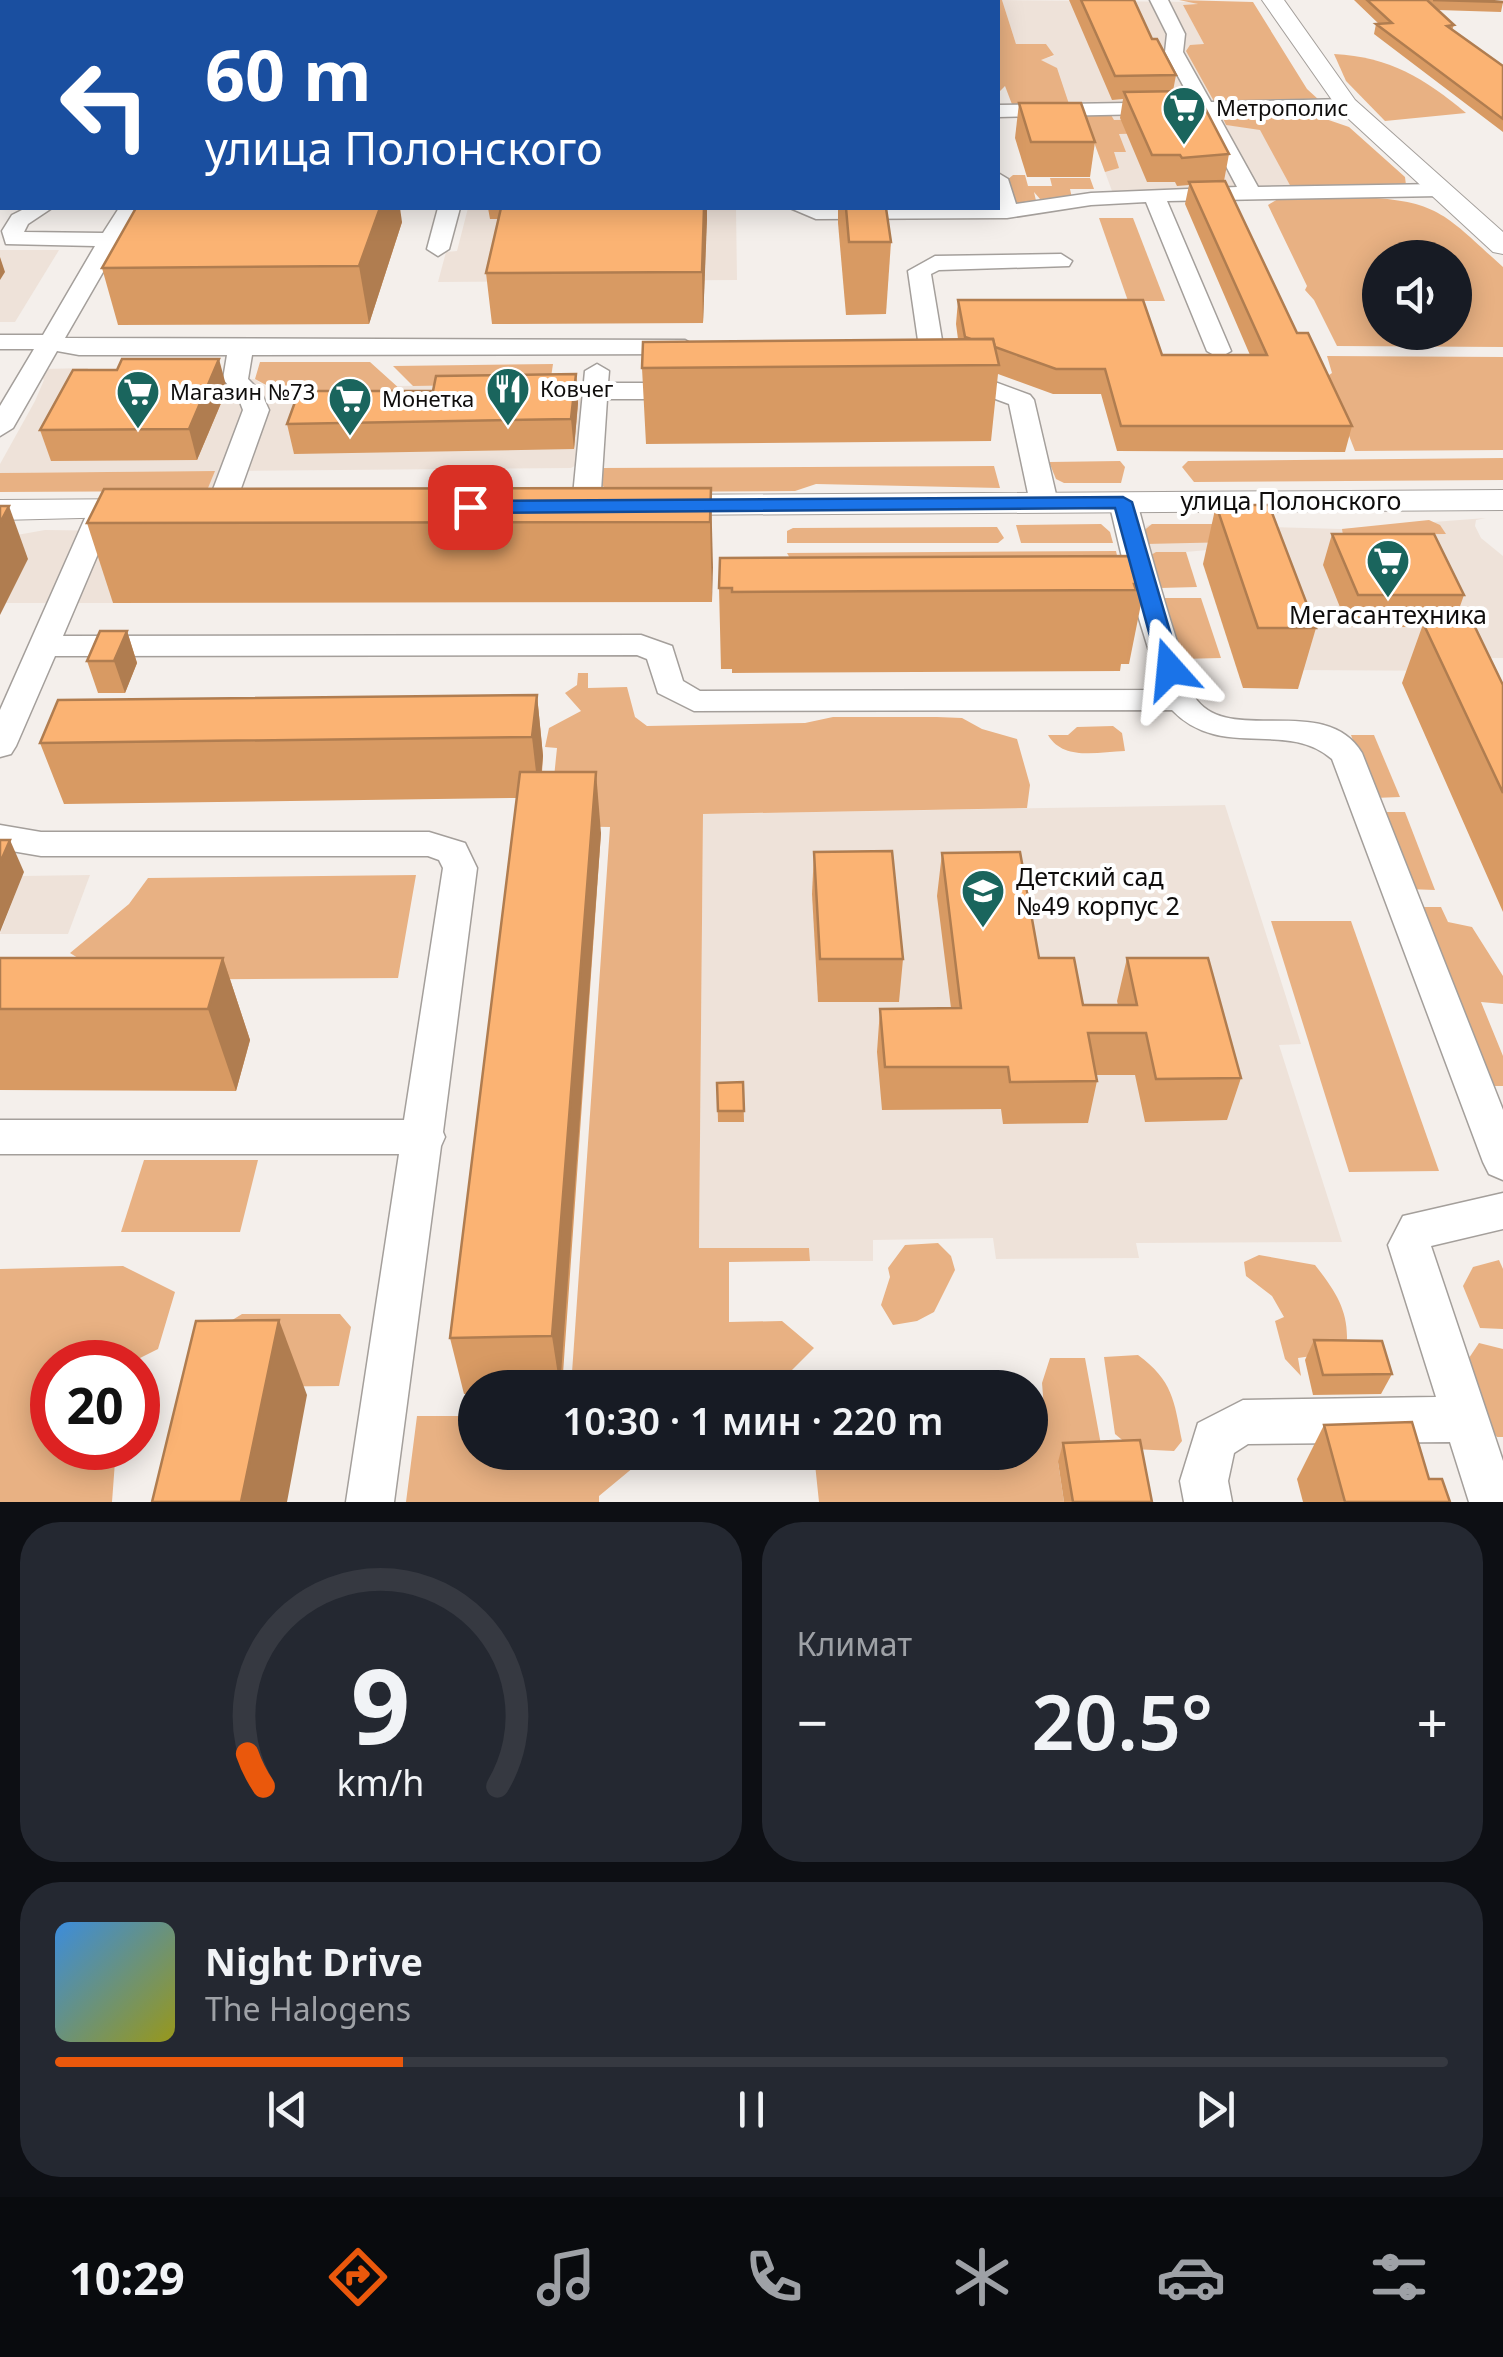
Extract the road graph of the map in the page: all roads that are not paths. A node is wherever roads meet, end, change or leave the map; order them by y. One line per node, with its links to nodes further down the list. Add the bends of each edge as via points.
1 (1159, 0): 4 (lane, via 1176,34 1174,52)
2 (1273, 0): 3 (main road)
3 (1347, 105): 4 (lane); 7 (main road)
4 (1204, 108): 5 (lane); 9 (lane)
5 (1000, 111)
6 (1000, 186): 14 (lane)
7 (1440, 190): 9 (lane); 16 (main road)
8 (1154, 195): 9 (lane); 14 (lane); 24 (lane)
9 (1252, 195)
10 (38, 210): 15 (lane, via 20,220 14,238)
11 (448, 210): 17 (lane)
12 (808, 210): 13 (lane)
13 (902, 210): 14 (lane)
14 (1007, 212)
15 (125, 226): 20 (lane)
16 (1503, 246)
17 (438, 249)
18 (1061, 261): 25 (lane, via 935,263 919,272 934,368)
19 (0, 342): 20 (lane)
20 (48, 342): 23 (lane, via 79,348); 29 (lane)
21 (599, 347): 22 (lane); 23 (lane); 28 (lane)
22 (717, 347)
23 (242, 348): 34 (lane, via 234,381 254,398 256,410)
24 (1219, 352)
25 (981, 385): 26 (lane); 32 (lane, via 1021,400)
26 (908, 386)
27 (716, 390): 28 (lane)
28 (595, 392): 33 (lane)
29 (0, 428)
30 (1503, 500): 31 (main road, улица Полонского)
31 (1123, 502): 32 (main road, улица Полонского); 38 (lane)
32 (1044, 503): 33 (main road, улица Полонского)
33 (572, 506)
34 (235, 508): 35 (main road)
35 (102, 509): 36 (main road); 37 (lane)
36 (0, 510)
37 (44, 646): 38 (lane, via 641,645 661,653 669,686 694,702); 39 (lane)
38 (1180, 700): 43 (lane, via 1207,726 1318,734 1346,753)
39 (0, 746)
40 (0, 837): 42 (lane, via 41,844 429,844 453,852 460,868)
41 (0, 1136): 42 (lane)
42 (425, 1136): 46 (lane)
43 (1503, 1162)
44 (1503, 1210): 45 (lane, via 1418,1229 1409,1245)
45 (1465, 1419): 47 (lane, via 1244,1422 1214,1439 1204,1481); 48 (lane)
46 (370, 1502)
47 (1208, 1502)
48 (1493, 1502)

